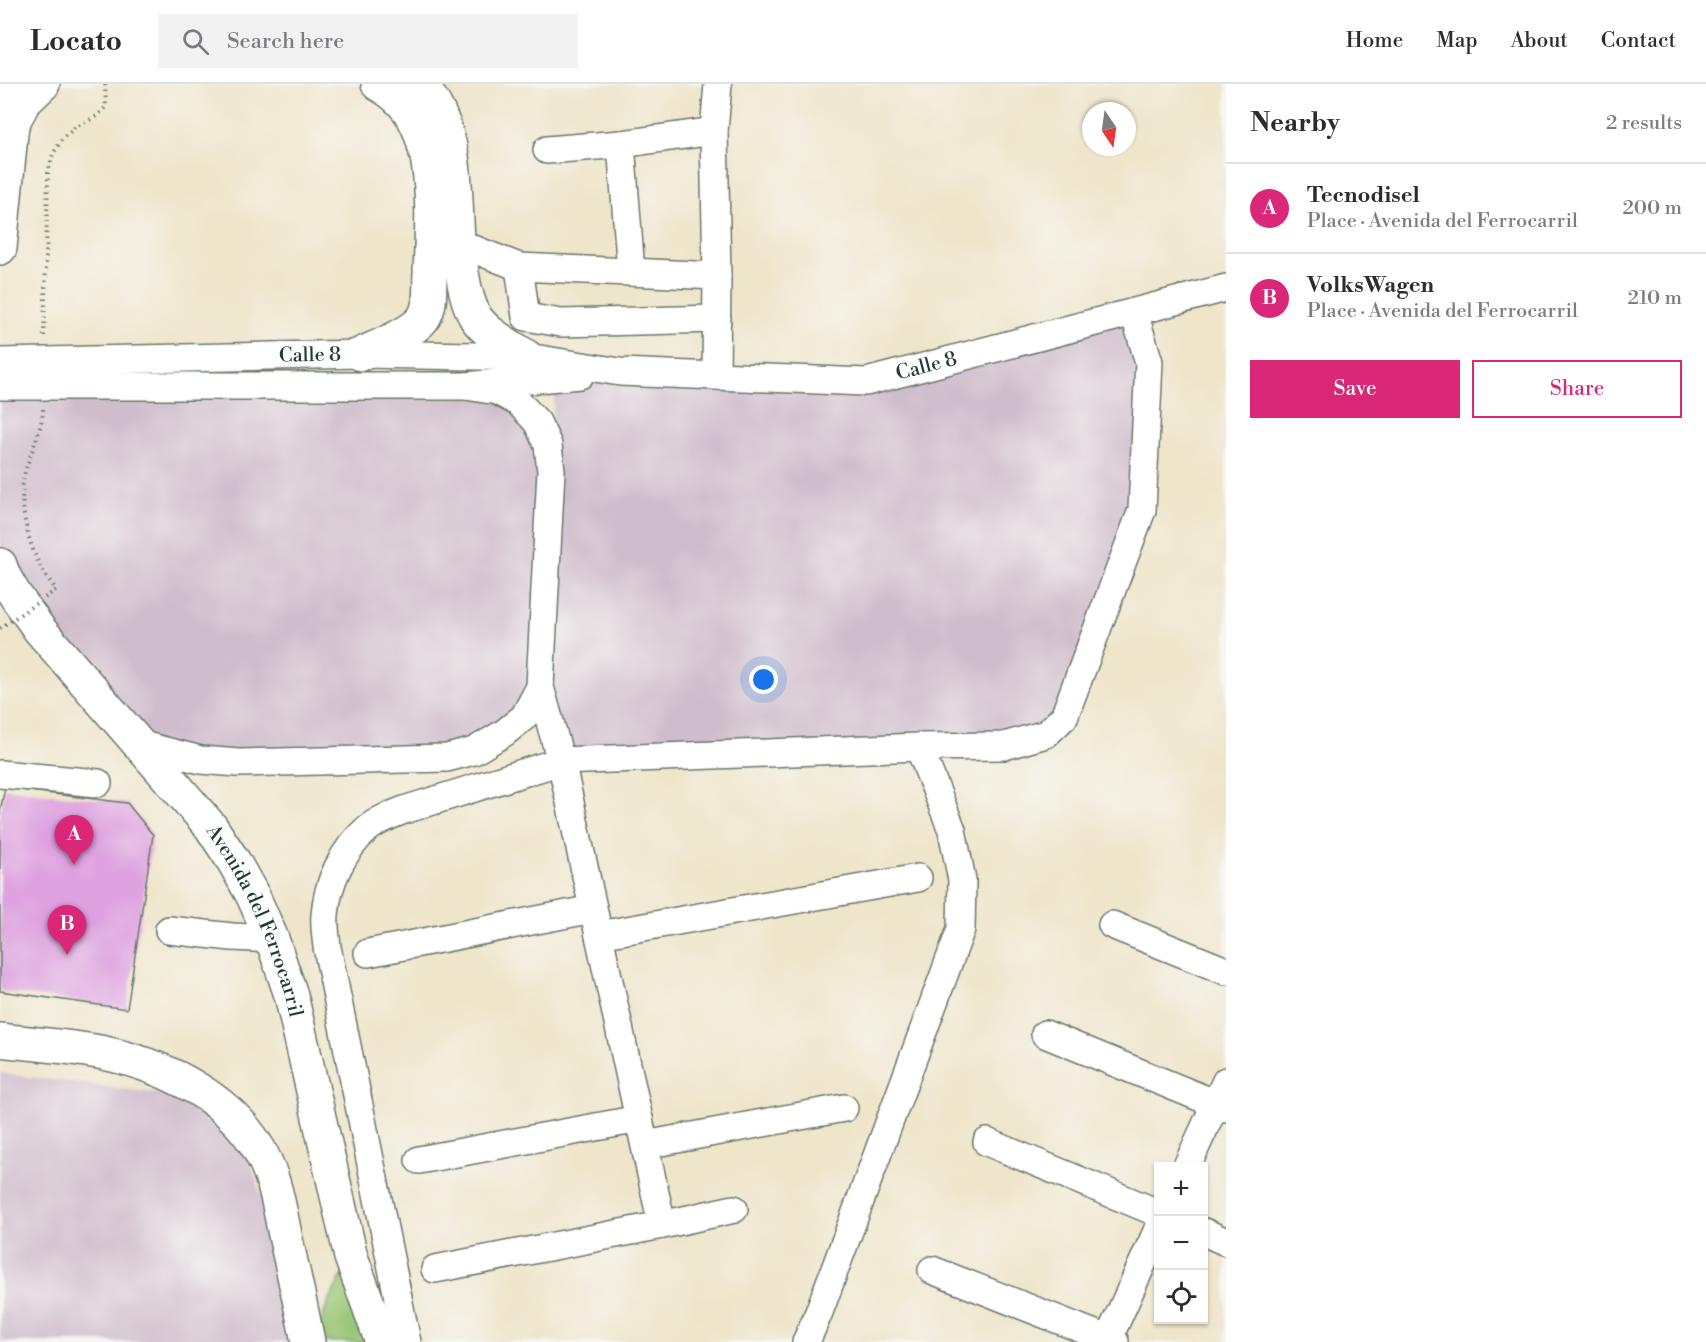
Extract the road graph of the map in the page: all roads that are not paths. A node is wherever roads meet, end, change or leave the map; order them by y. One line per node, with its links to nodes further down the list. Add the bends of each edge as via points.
1 (14, 84): 6 (main road)
2 (43, 84): 6 (main road, via 24,102)
3 (378, 84): 18 (main road, via 407,106 424,146 431,205 430,296 424,318 406,333)
4 (419, 84): 10 (main road, via 433,102 449,142 454,163)
5 (718, 84): 7 (street)
6 (12, 124): 11 (main road)
7 (714, 131): 8 (street); 14 (street)
8 (621, 144): 9 (street); 13 (street)
9 (547, 150)
10 (458, 243): 12 (street); 19 (main road, via 464,283 476,317 490,332)
11 (0, 248)
12 (519, 267): 13 (street); 17 (street, via 526,317 561,323)
13 (631, 272): 14 (street)
14 (717, 276): 17 (street)
15 (1226, 288): 16 (street, Calle 8)
16 (1134, 313): 23 (street, Calle 8, via 866,382); 29 (street, via 1149,362 1142,510 1064,717 1046,734 1004,746)
17 (717, 320): 23 (street)
18 (361, 354): 19 (street, Calle 8); 22 (street, Calle 8)
19 (527, 357): 21 (street, Calle 8)
20 (0, 362): 22 (street, Calle 8)
21 (620, 372): 23 (street, Calle 8); 25 (street, Calle 8)
22 (36, 374): 24 (street, Calle 8); 25 (street, Calle 8)
23 (716, 376)
24 (0, 386)
25 (466, 386): 27 (street, via 497,391 519,403 537,422 548,445 551,471)
26 (0, 565): 28 (main road, Avenida del Ferrocarril, via 39,628)
27 (540, 687): 28 (street, via 524,717 504,733 474,751 447,758 238,763 201,760); 30 (street)
28 (138, 744): 38 (main road, Avenida del Ferrocarril, via 211,827 253,896)
29 (919, 747): 30 (street); 64 (street, via 952,830 962,880 961,929)
30 (561, 761): 34 (street); 63 (street, via 383,818 368,828 345,854 327,894 327,947)
31 (0, 774): 32 (street)
32 (98, 783)
33 (918, 878): 37 (street)
34 (593, 909): 37 (street); 39 (street)
35 (1112, 925): 40 (street)
36 (169, 930): 38 (street)
37 (599, 935): 45 (street)
38 (272, 939): 62 (main road, Avenida del Ferrocarril, via 291,995 351,1257)
39 (368, 952)
40 (1226, 971)
41 (1045, 1034): 43 (street)
42 (0, 1040): 61 (main road, via 131,1060 189,1085 237,1120 266,1161)
43 (1223, 1101): 49 (street); 50 (street)
44 (844, 1108): 47 (street)
45 (639, 1119): 47 (street); 48 (street)
46 (987, 1142): 52 (street)
47 (645, 1145): 53 (street)
48 (418, 1160)
49 (1190, 1162)
50 (1204, 1162)
51 (734, 1209): 53 (street)
52 (1154, 1211)
53 (662, 1225): 57 (street)
54 (1208, 1234): 56 (street)
55 (1154, 1239): 60 (street)
56 (1226, 1242)
57 (435, 1269)
58 (932, 1270): 60 (street)
59 (1156, 1270): 60 (street)
60 (1114, 1341)
61 (308, 1342)
62 (382, 1342)
63 (407, 1342)
64 (806, 1342)

